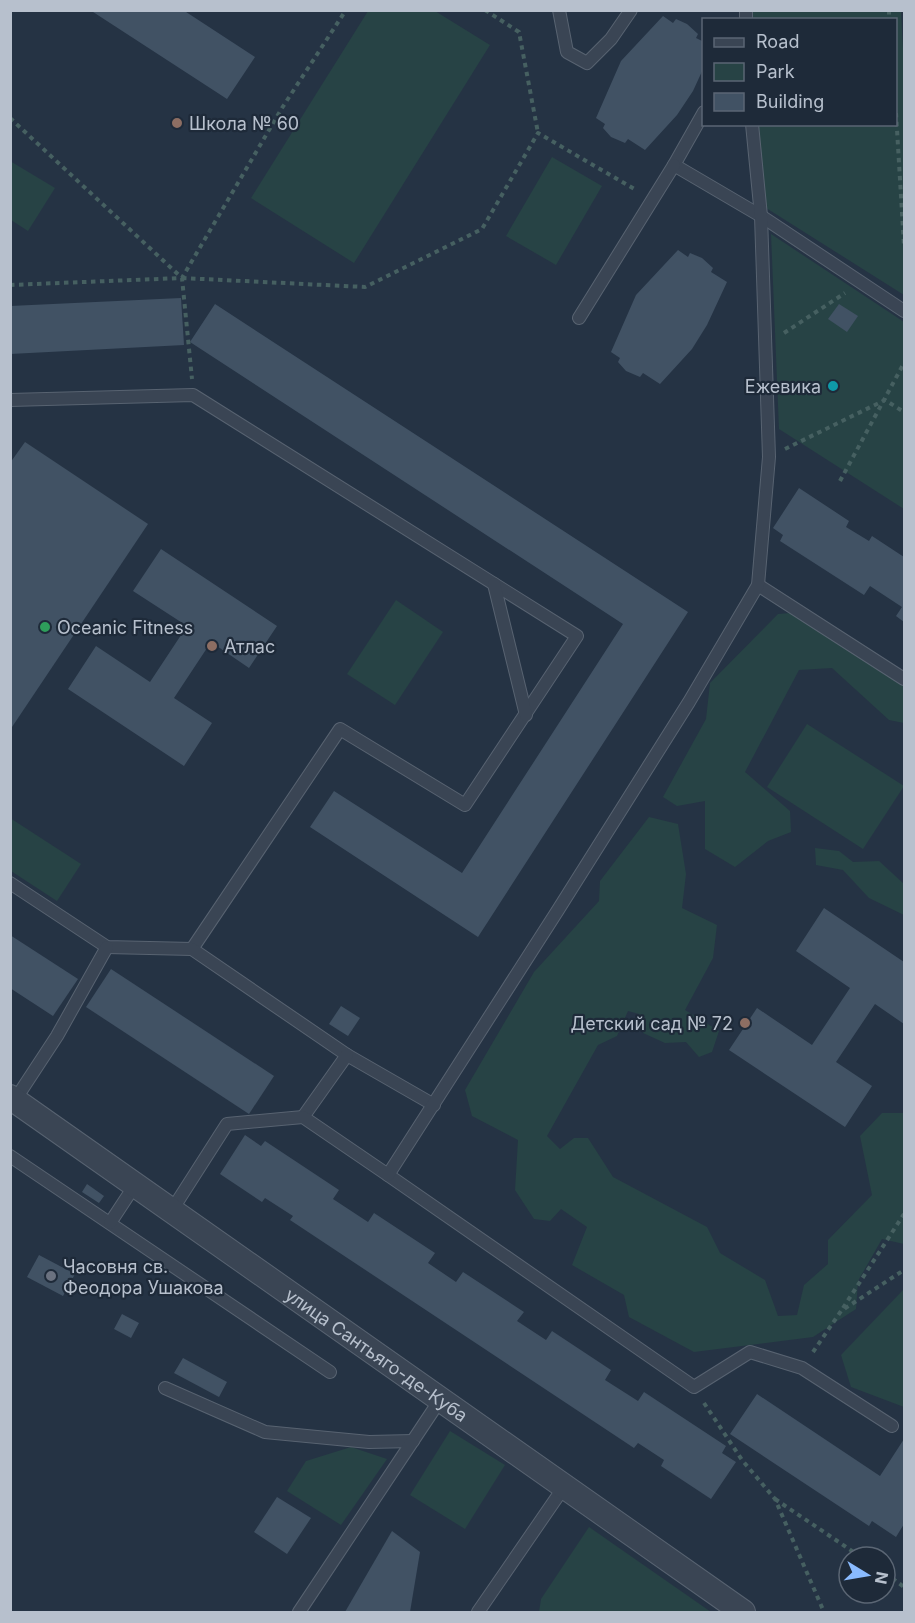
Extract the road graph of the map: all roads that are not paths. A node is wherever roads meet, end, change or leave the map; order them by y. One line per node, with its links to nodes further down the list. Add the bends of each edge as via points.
1 (559, 10): 2 (lane, via 567,52 587,63 611,39)
2 (631, 10)
3 (702, 116): 5 (lane)
4 (752, 126): 6 (lane)
5 (674, 165): 6 (lane); 8 (lane)
6 (760, 216): 7 (lane); 11 (lane, via 769,457)
7 (904, 311)
8 (579, 318)
9 (10, 400): 10 (lane, via 193,395)
10 (494, 584): 13 (lane); 13 (lane, via 577,636)
11 (758, 585): 12 (lane); 19 (lane, via 683,712)
12 (904, 679)
13 (526, 715): 16 (lane, via 465,806 340,729)
14 (10, 883): 15 (lane)
15 (107, 947): 16 (lane); 18 (lane, via 57,1036)
16 (192, 949): 17 (lane)
17 (347, 1055): 19 (lane); 20 (lane)
18 (13, 1099): 23 (street, улица Сантьяго-де-Куба)
19 (434, 1105): 22 (lane)
20 (303, 1117): 22 (lane); 24 (lane, via 227,1124)
21 (10, 1156): 25 (lane)
22 (388, 1175): 29 (lane, via 694,1387 750,1352 802,1368)
23 (135, 1185): 24 (street, улица Сантьяго-де-Куба); 25 (lane)
24 (172, 1210): 28 (street, улица Сантьяго-де-Куба)
25 (110, 1223): 26 (lane)
26 (330, 1372)
27 (165, 1388): 30 (lane, via 265,1432)
28 (441, 1400): 30 (lane); 31 (street, улица Сантьяго-де-Куба)
29 (892, 1426)
30 (413, 1442): 32 (lane)
31 (564, 1486): 33 (lane); 34 (street, улица Сантьяго-де-Куба)
32 (299, 1612)
33 (478, 1612)
34 (743, 1612)

